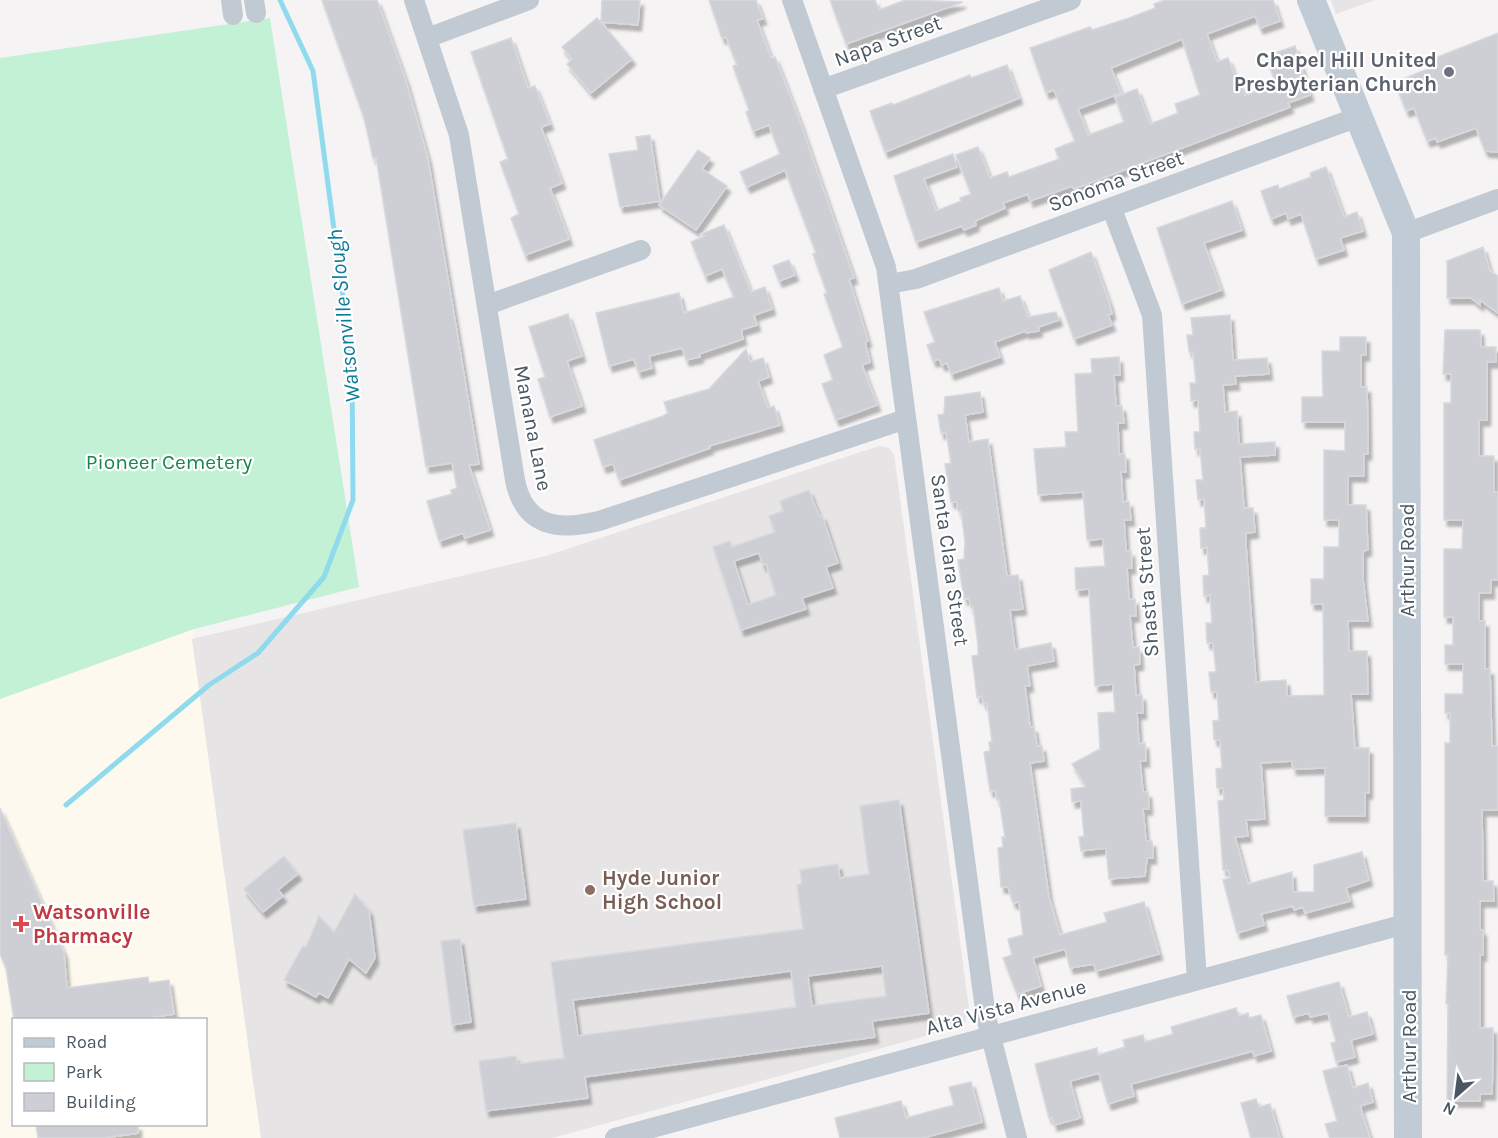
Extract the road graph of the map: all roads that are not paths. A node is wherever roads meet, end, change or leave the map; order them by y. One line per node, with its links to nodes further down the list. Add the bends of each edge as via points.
1 (414, 0): 6 (street, Manana Lane)
2 (529, 0): 6 (street)
3 (792, 0): 7 (street, Santa Clara Street)
4 (1071, 0): 7 (street, Napa Street)
5 (1311, 0): 8 (street, Arthur Road)
6 (427, 38): 14 (street, Manana Lane, via 459,135)
7 (823, 89): 13 (street, Santa Clara Street, via 876,232)
8 (1358, 117): 10 (street, Sonoma Street); 11 (street, Arthur Road)
9 (1498, 199): 11 (street)
10 (1112, 209): 13 (street, Sonoma Street, via 916,279); 17 (street, Shasta Street, via 1152,315)
11 (1406, 233): 16 (street, Arthur Road)
12 (641, 250): 14 (street)
13 (889, 284): 15 (street, Santa Clara Street)
14 (487, 305): 15 (street, Manana Lane, via 518,496 527,509 554,526 599,521)
15 (906, 419): 18 (street, Santa Clara Street)
16 (1409, 923): 17 (street, Alta Vista Avenue); 21 (street, Arthur Road)
17 (1197, 980): 18 (street, Alta Vista Avenue)
18 (990, 1037): 19 (street, Alta Vista Avenue); 20 (street, Santa Clara Street)
19 (615, 1138)
20 (1017, 1138)
21 (1408, 1138)

